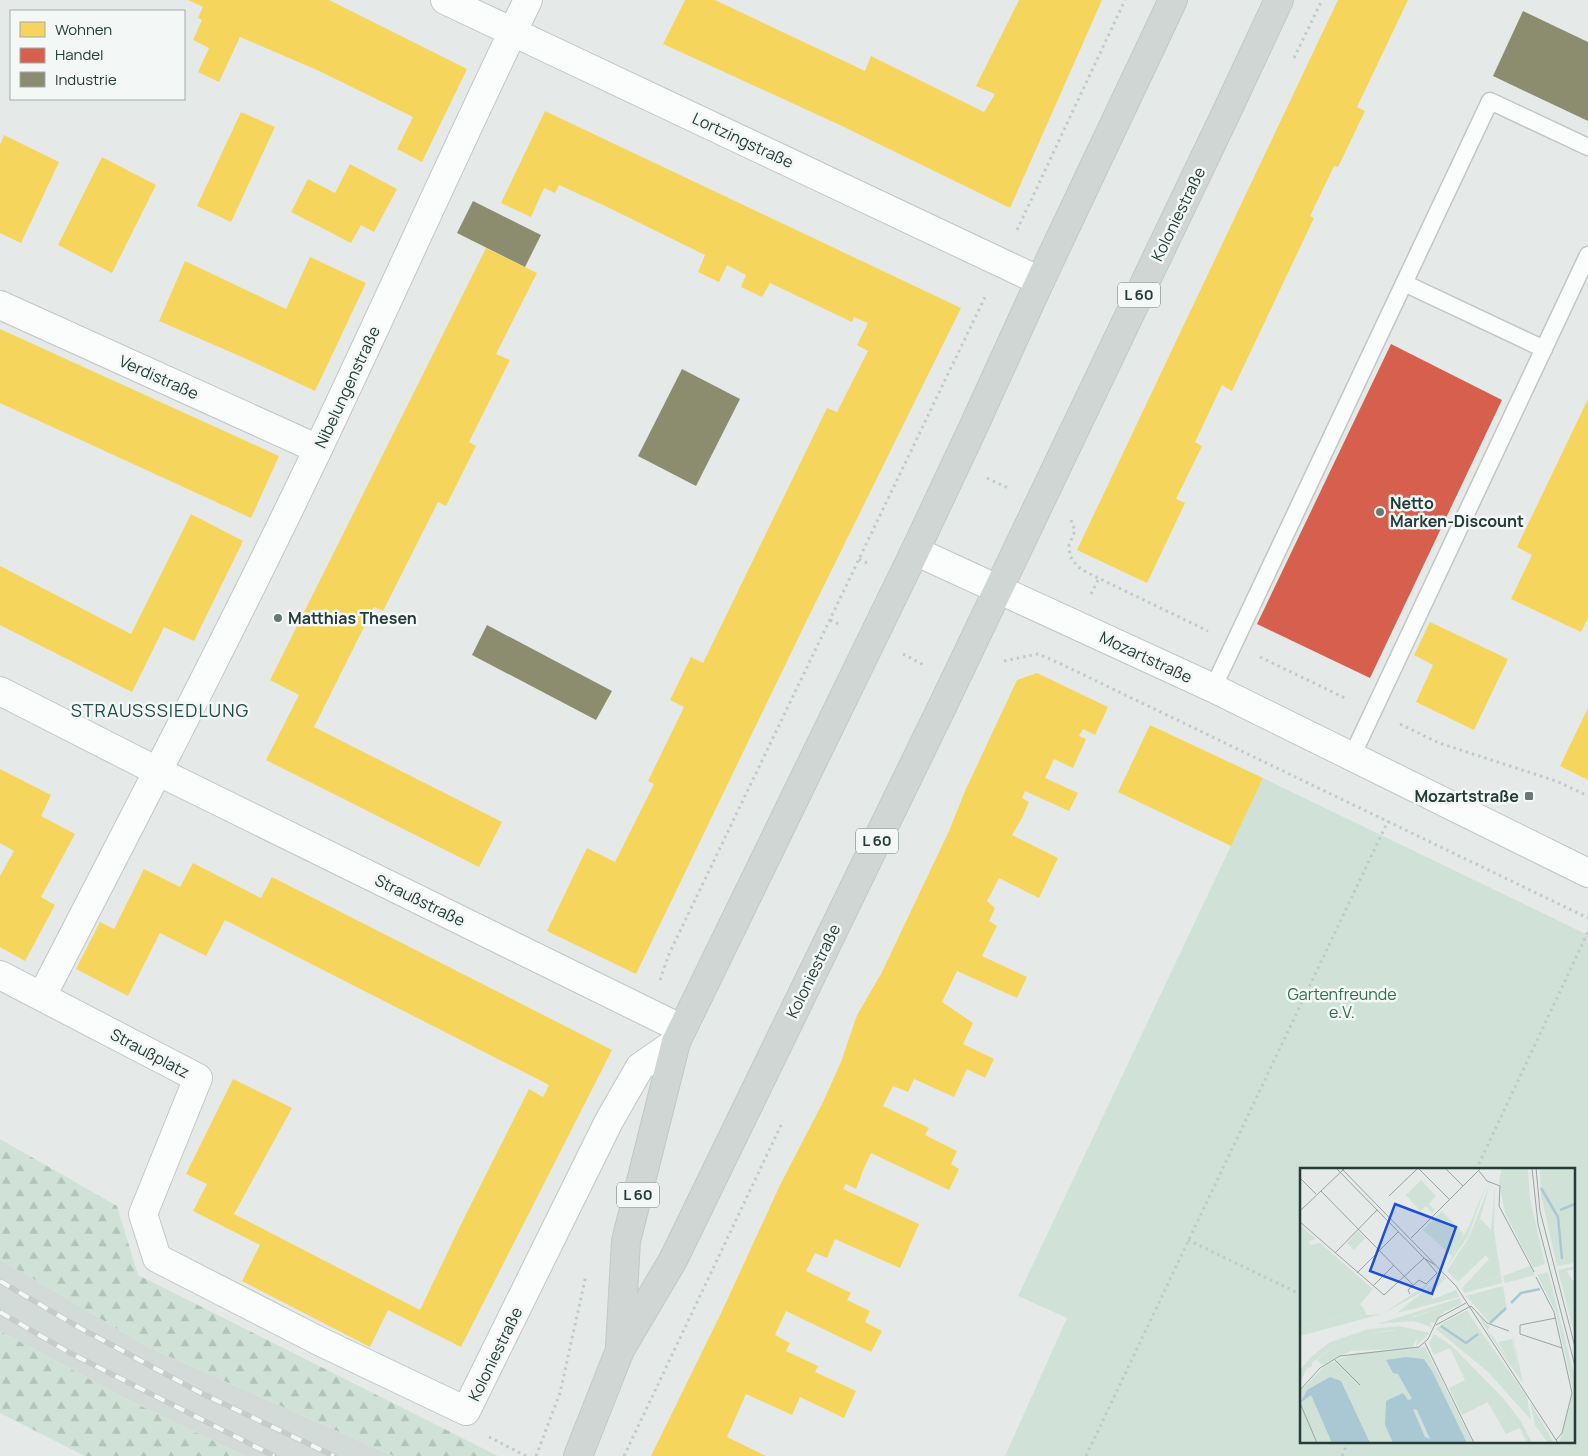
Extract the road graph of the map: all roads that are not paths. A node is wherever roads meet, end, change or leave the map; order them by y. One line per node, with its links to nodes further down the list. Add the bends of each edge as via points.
1 (445, 0): 5 (street, Lortzingstraße)
2 (528, 0): 5 (street, Nibelungenstraße)
3 (1173, 0): 8 (main road, Koloniestraße / L 60)
4 (1279, 0): 14 (main road, Koloniestraße / L 60)
5 (513, 31): 8 (street, Lortzingstraße); 12 (street, Nibelungenstraße)
6 (1588, 147): 9 (lane, via 1490,101)
7 (1588, 254): 11 (lane)
8 (1040, 281): 13 (main road, Koloniestraße / L 60)
9 (1404, 283): 11 (lane); 15 (lane)
10 (0, 305): 12 (street, Verdistraße)
11 (1544, 349): 17 (lane)
12 (318, 449): 18 (street, Nibelungenstraße)
13 (915, 551): 14 (street); 22 (main road, Koloniestraße / L 60)
14 (998, 589): 15 (street, Mozartstraße); 24 (main road, Koloniestraße / L 60, via 673,1260)
15 (1213, 688): 17 (street, Mozartstraße)
16 (0, 691): 18 (street, Straußstraße)
17 (1352, 756): 19 (street, Mozartstraße)
18 (158, 771): 21 (street); 22 (street, Straußstraße)
19 (1588, 873)
20 (0, 975): 21 (street, Straußplatz)
21 (42, 996): 23 (street, Straußplatz, via 198,1078)
22 (679, 1036): 23 (street, Koloniestraße, via 640,1067 635,1075 609,1121 466,1411 157,1258); 24 (main road, Koloniestraße / L 60, via 626,1241)
23 (144, 1214)
24 (620, 1350): 25 (main road, Koloniestraße / L 60)
25 (578, 1456)

